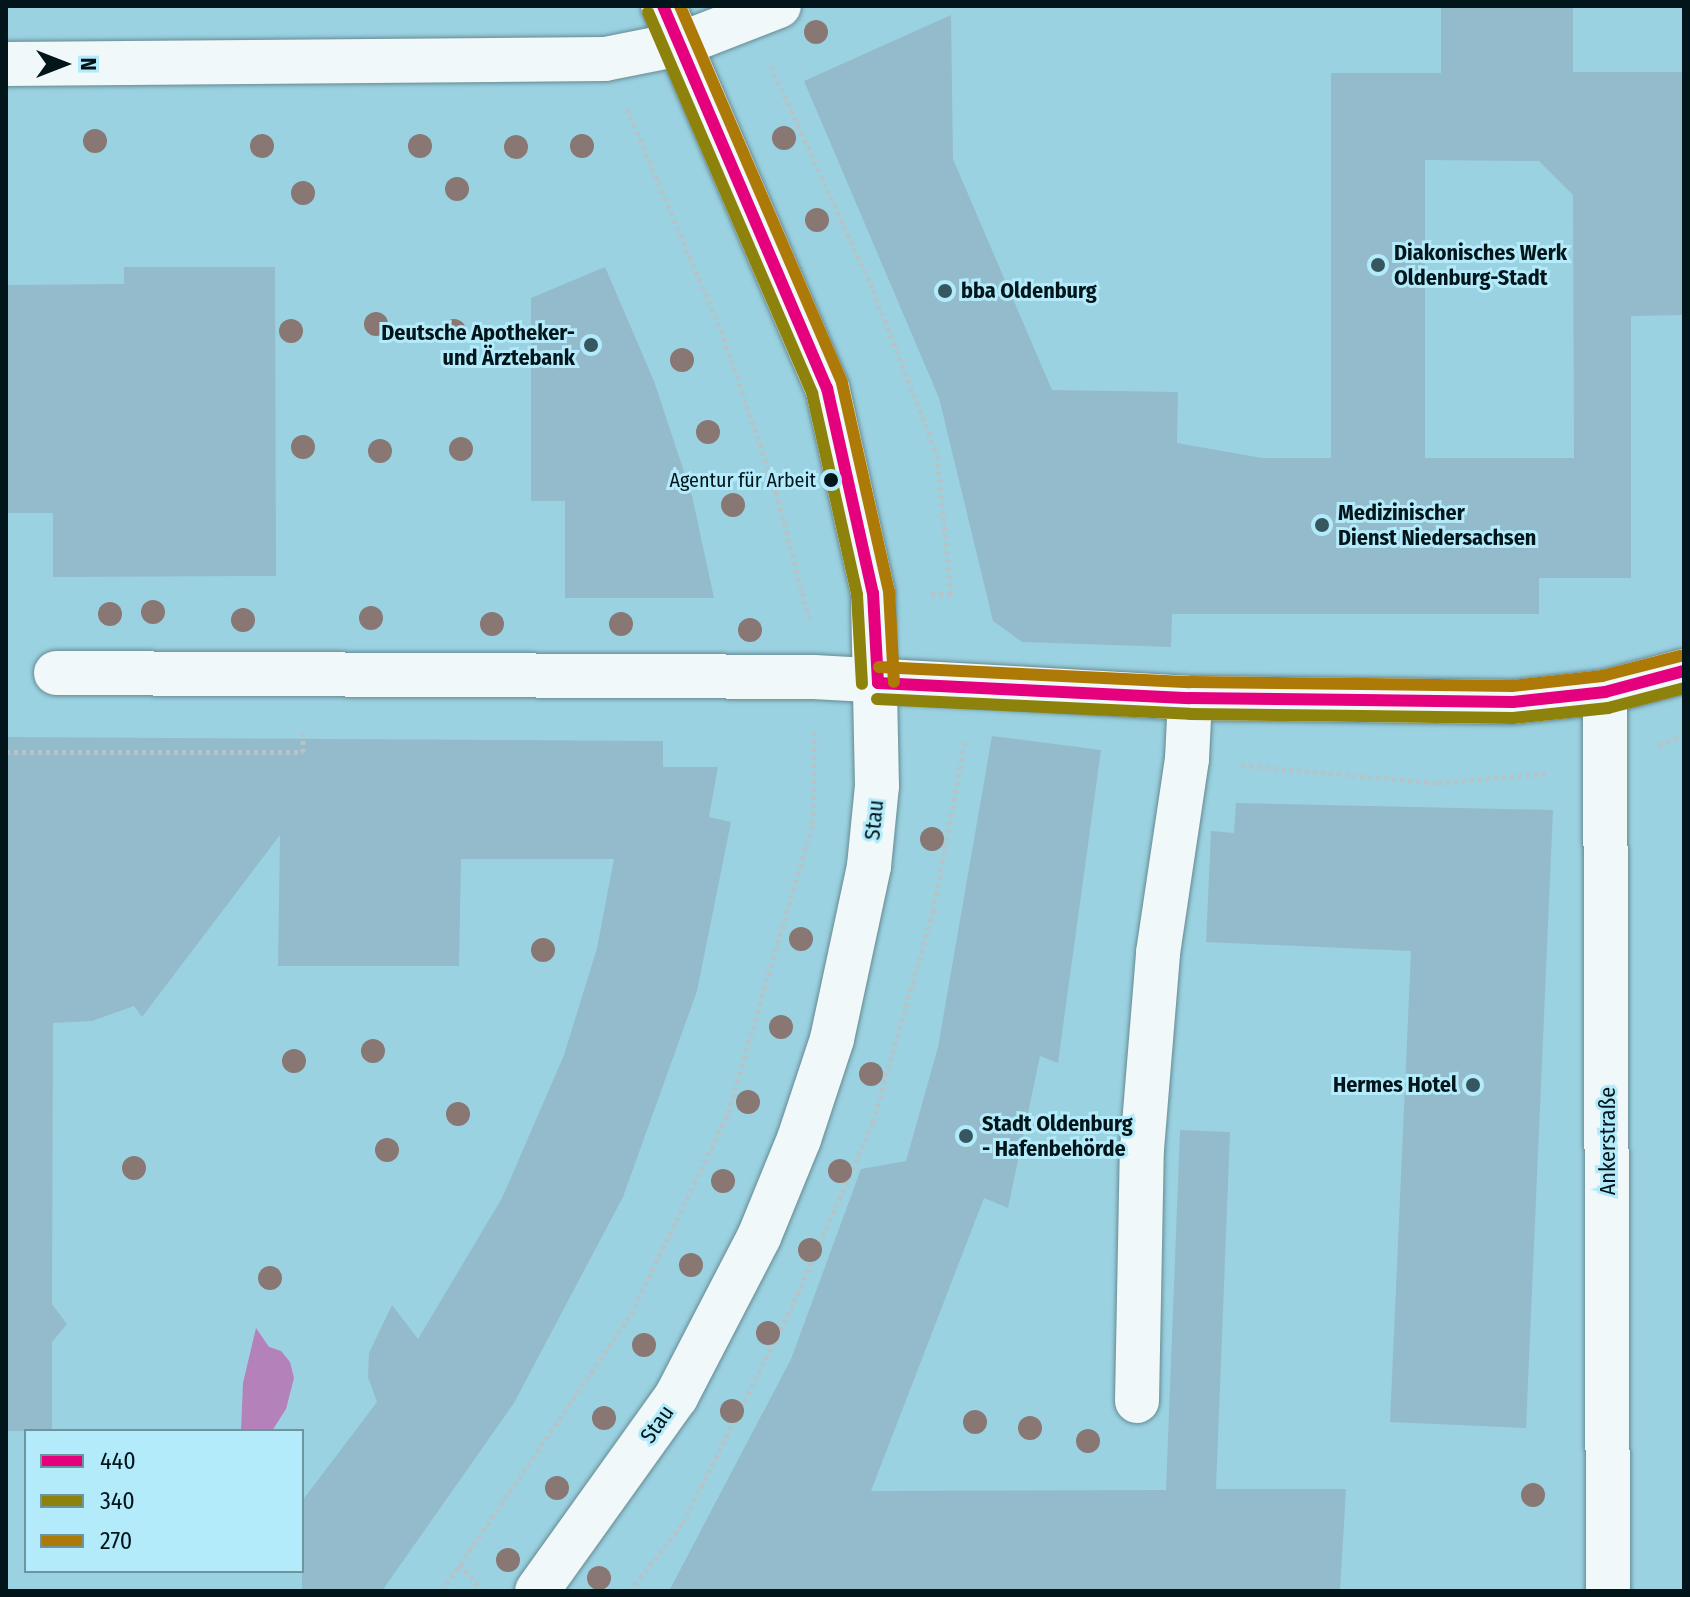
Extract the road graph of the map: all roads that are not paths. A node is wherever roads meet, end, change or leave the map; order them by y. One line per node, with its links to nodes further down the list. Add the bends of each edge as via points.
1 (763, 10): 2 (street)
2 (672, 25): 3 (street, via 605,59); 6 (street, Stau, via 827,388 873,593)
3 (6, 64)
4 (1684, 671): 7 (street)
5 (56, 673): 6 (street, via 799,677)
6 (878, 683): 8 (street); 10 (street, Stau, via 877,786 869,866 832,1039 799,1139 759,1237 676,1397)
7 (1605, 692): 8 (street, via 1513,702); 11 (street, Ankerstraße)
8 (1190, 698): 9 (street, via 1187,759 1158,953 1142,1149)
9 (1137, 1401)
10 (537, 1591)
11 (1608, 1591)

